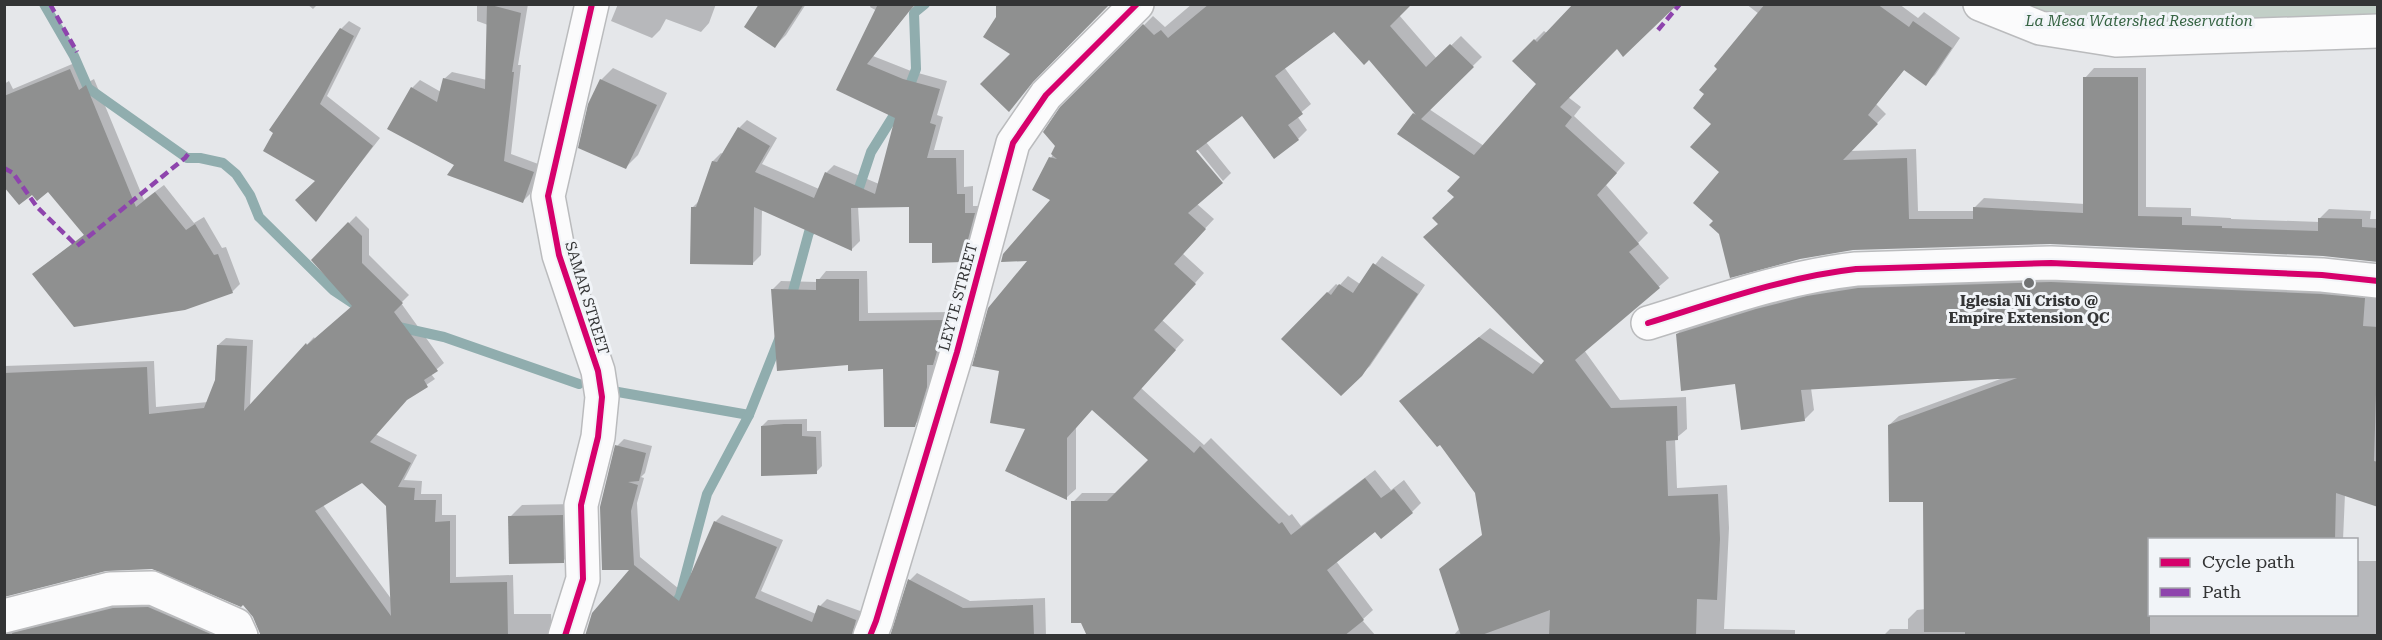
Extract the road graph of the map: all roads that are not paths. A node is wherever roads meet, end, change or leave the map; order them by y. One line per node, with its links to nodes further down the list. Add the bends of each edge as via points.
1 (592, 4): 9 (street, SAMAR STREET, via 548,196 559,255 598,371 602,397 598,437 581,505 583,579)
2 (1137, 4): 10 (street, LEYTE STREET, via 1046,95 1013,143 957,352)
3 (1980, 4): 4 (street, via 2040,28 2116,40)
4 (2378, 31)
5 (2378, 281): 6 (street, via 2051,262 1856,269 1758,289)
6 (1648, 323)
7 (4, 616): 8 (street, via 110,589 152,588 236,625)
8 (241, 636)
9 (565, 636)
10 (870, 636)

